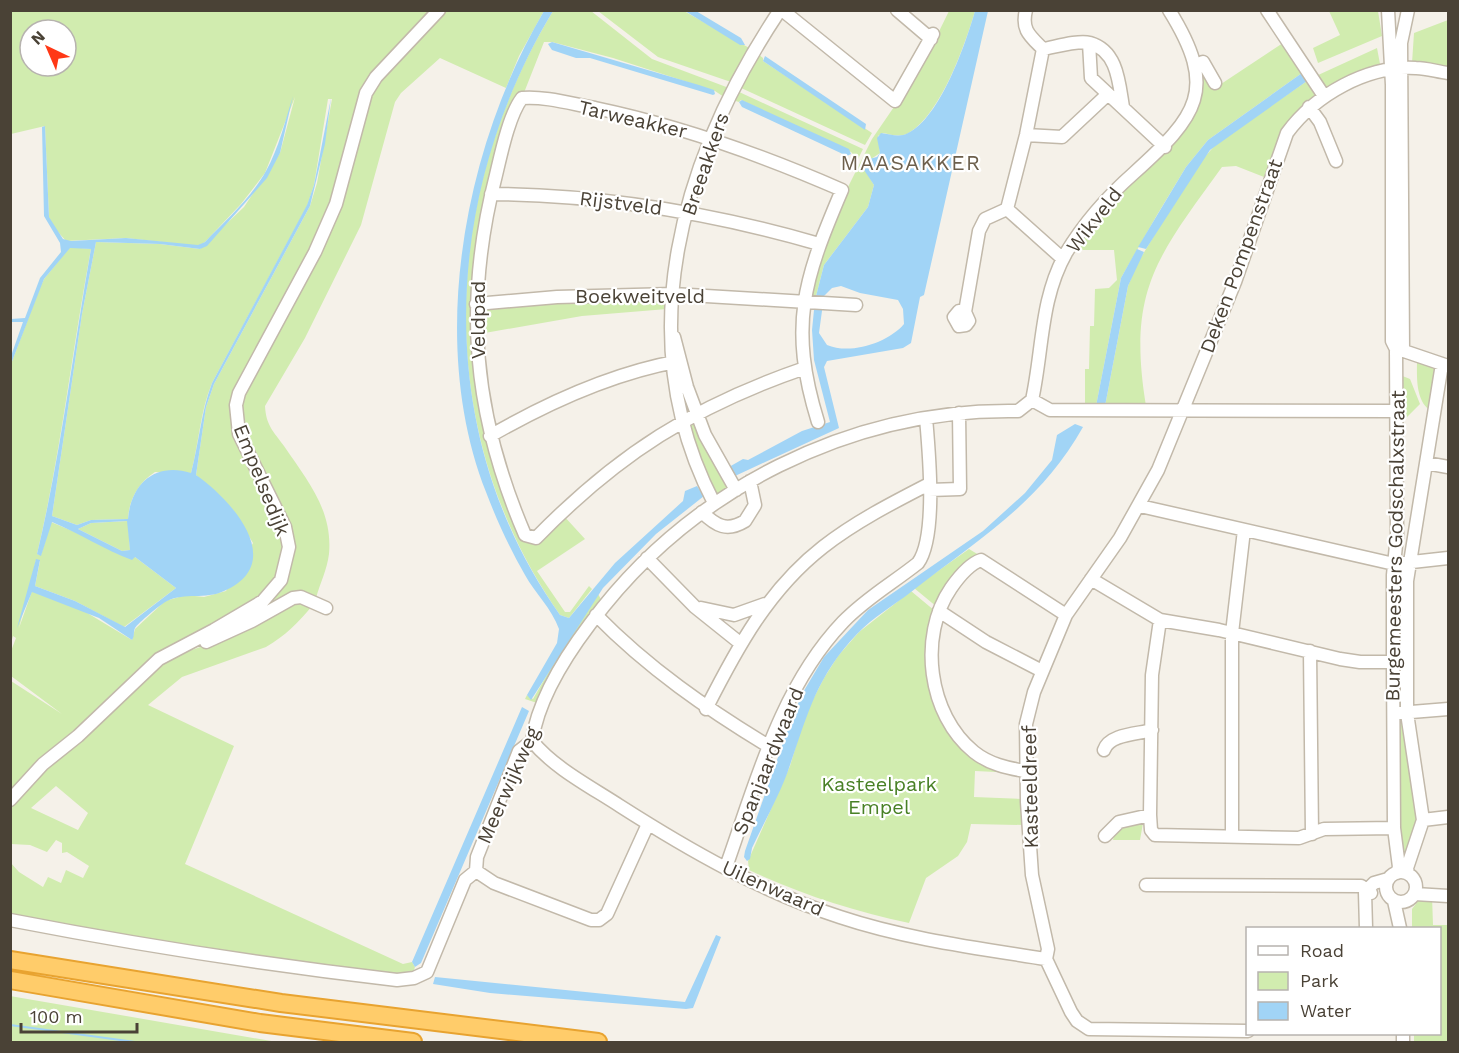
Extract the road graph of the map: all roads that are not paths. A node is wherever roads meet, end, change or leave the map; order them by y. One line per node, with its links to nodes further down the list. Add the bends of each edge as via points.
1 (439, 10): 70 (street, Empelsedijk, via 376,77 366,93 336,204 315,252 239,393 239,434 285,527 289,547 281,580 263,601)
2 (781, 10): 3 (street, via 895,101 932,36); 21 (street, Breeakkers, via 734,86)
3 (897, 10)
4 (1026, 10): 10 (street, via 1026,32)
5 (1170, 10): 11 (street, Wikveld)
6 (1268, 10): 15 (street)
7 (1388, 10): 12 (street)
8 (1408, 10): 12 (street)
9 (1089, 43): 10 (street); 16 (street, via 1091,78); 18 (street, via 1117,67)
10 (1043, 49): 20 (street)
11 (1196, 65): 14 (street, Wikveld, via 1203,62); 22 (street, Wikveld, via 1197,86 1191,109)
12 (1396, 70): 13 (street, via 1415,68); 15 (street, Deken Pompenstraat); 34 (street, Burgemeesters Godschalxstraat, via 1397,219 1392,341)
13 (1449, 74)
14 (1215, 83)
15 (1321, 91): 19 (street, Deken Pompenstraat)
16 (1108, 94): 18 (street); 20 (street, via 1062,137)
17 (522, 98): 21 (street, Tarweakker, via 579,105); 24 (street, Veldpad)
18 (1123, 107): 22 (street)
19 (1309, 107): 23 (street, via 1320,122); 39 (street, Deken Pompenstraat, via 1279,149 1235,282)
20 (1026, 135): 25 (street)
21 (711, 138): 26 (street, Breeakkers); 27 (street, Tarweakker, via 842,190)
22 (1165, 147): 28 (street, Wikveld, via 1097,210)
23 (1336, 161)
24 (491, 194): 26 (street, Rijstveld, via 566,196); 31 (street, Veldpad, via 483,229)
25 (1006, 209): 28 (street); 33 (street, via 985,219 979,231)
26 (687, 211): 27 (street, Rijstveld); 29 (street, Breeakkers)
27 (819, 244): 30 (street)
28 (1063, 259): 38 (street, Wikveld, via 1045,310)
29 (673, 294): 30 (street, Boekweitveld); 31 (street, Boekweitveld); 35 (street, Breeakkers)
30 (804, 302): 32 (street, Boekweitveld); 37 (street)
31 (476, 304): 46 (street, Veldpad, via 479,380)
32 (856, 305)
33 (965, 312)
34 (1400, 350): 36 (street); 40 (street, Burgemeesters Godschalxstraat)
35 (675, 362): 41 (street, Breeakkers); 44 (street, Breeakkers); 46 (street, via 570,394)
36 (1445, 365): 47 (street, Burgemeesters Godschalxstraat)
37 (805, 368): 41 (street); 45 (street)
38 (1032, 400): 39 (street, via 1050,410); 42 (street, Meerwijkweg, via 1018,411)
39 (1184, 411): 40 (street); 53 (street, Kasteeldreef)
40 (1396, 411): 58 (street, Burgemeesters Godschalxstraat)
41 (696, 413): 44 (street); 51 (street, Breeakkers)
42 (959, 413): 43 (street, Meerwijkweg); 50 (street, via 960,489)
43 (926, 418): 49 (street, Meerwijkweg, via 879,426 827,443); 50 (street, Spanjaardwaard)
44 (681, 421): 46 (street, Veldpad, via 601,476 536,538 530,539 511,504); 52 (street, Breeakkers)
45 (818, 422)
46 (490, 436)
47 (1426, 463): 48 (street); 59 (street, Burgemeesters Godschalxstraat)
48 (1449, 467)
49 (750, 481): 51 (street, Meerwijkweg); 54 (street, via 755,505 746,521 725,527)
50 (929, 487): 61 (street, via 865,519 822,547); 80 (street, Spanjaardwaard, via 929,535 922,557 870,597 827,641 796,686)
51 (736, 490): 52 (street, Meerwijkweg)
52 (714, 503): 54 (street, Meerwijkweg)
53 (1140, 506): 55 (street); 60 (street, Kasteeldreef)
54 (702, 512): 56 (street, Meerwijkweg)
55 (1244, 530): 58 (street); 68 (street)
56 (647, 558): 62 (street); 65 (street, Meerwijkweg)
57 (1449, 558): 59 (street)
58 (1394, 564): 59 (street); 72 (street, Burgemeesters Godschalxstraat)
59 (1409, 564): 77 (street, Burgemeesters Godschalxstraat)
60 (1091, 579): 66 (street, Kasteeldreef); 67 (street)
61 (766, 604): 62 (street, via 734,615); 69 (street)
62 (695, 607): 69 (street)
63 (326, 608): 70 (street, via 311,600 293,598 229,632)
64 (939, 611): 66 (street, via 954,584 981,560); 73 (street, via 986,642); 82 (street, via 932,635 932,658 937,691 948,721 975,753)
65 (596, 615): 74 (street); 79 (street, Meerwijkweg, via 549,690)
66 (1066, 615): 73 (street, Kasteeldreef)
67 (1160, 621): 68 (street); 78 (street, via 1152,675)
68 (1232, 633): 71 (street); 91 (street)
69 (740, 643): 74 (street)
70 (182, 647): 83 (street, Empelsedijk, via 159,658 140,674)
71 (1310, 651): 72 (street, via 1360,662); 89 (street)
72 (1393, 662): 76 (street, Burgemeesters Godschalxstraat)
73 (1042, 670): 82 (street, Kasteeldreef, via 1026,724)
74 (706, 709): 80 (street)
75 (1449, 709): 77 (street)
76 (1394, 713): 77 (street); 88 (street, Burgemeesters Godschalxstraat)
77 (1407, 713): 86 (street, Burgemeesters Godschalxstraat)
78 (1152, 730): 81 (street, via 1113,739); 84 (street)
79 (532, 741): 87 (street, Uilenwaard, via 559,765); 93 (street, Meerwijkweg, via 519,751 477,857)
80 (770, 747): 92 (street, Spanjaardwaard)
81 (1104, 750)
82 (1025, 771): 104 (street, Kasteeldreef, via 1032,875 1048,949)
83 (10, 800)
84 (1150, 815): 90 (street, via 1119,822); 91 (street, via 1151,830 1159,837)
85 (1449, 818): 86 (street)
86 (1423, 820): 94 (street, Burgemeesters Godschalxstraat)
87 (648, 824): 92 (street, Uilenwaard); 93 (street, via 607,914 599,920 494,883)
88 (1394, 828): 89 (street, via 1324,830); 94 (street, Burgemeesters Godschalxstraat)
89 (1311, 834): 91 (street, via 1299,838)
90 (1105, 836)
91 (1232, 837)
92 (726, 867): 104 (street, Uilenwaard, via 841,918 954,945)
93 (476, 871): 100 (street, Meerwijkweg, via 465,880 427,972 397,980 275,966)
94 (1405, 884): 96 (street); 97 (street); 98 (street); 99 (street); 99 (street, Burgemeesters Godschalxstraat, via 1386,887); 102 (street, Burgemeesters Godschalxstraat)
95 (1146, 885): 97 (street, via 1361,886)
96 (1449, 889)
97 (1368, 894): 99 (street, via 1378,890); 101 (street)
98 (1449, 896)
99 (1391, 898): 103 (street, Burgemeesters Godschalxstraat)
100 (10, 920)
101 (1366, 927)
102 (1401, 927)
103 (1401, 927)
104 (1046, 959): 107 (street, Kasteeldreef, via 1071,1012 1089,1029)
105 (10, 960): 109 (highway, via 281,1003)
106 (10, 980): 108 (highway, via 260,1023)
107 (1246, 1031)
108 (413, 1042)
109 (597, 1042): 110 (highway)
110 (603, 1042)

